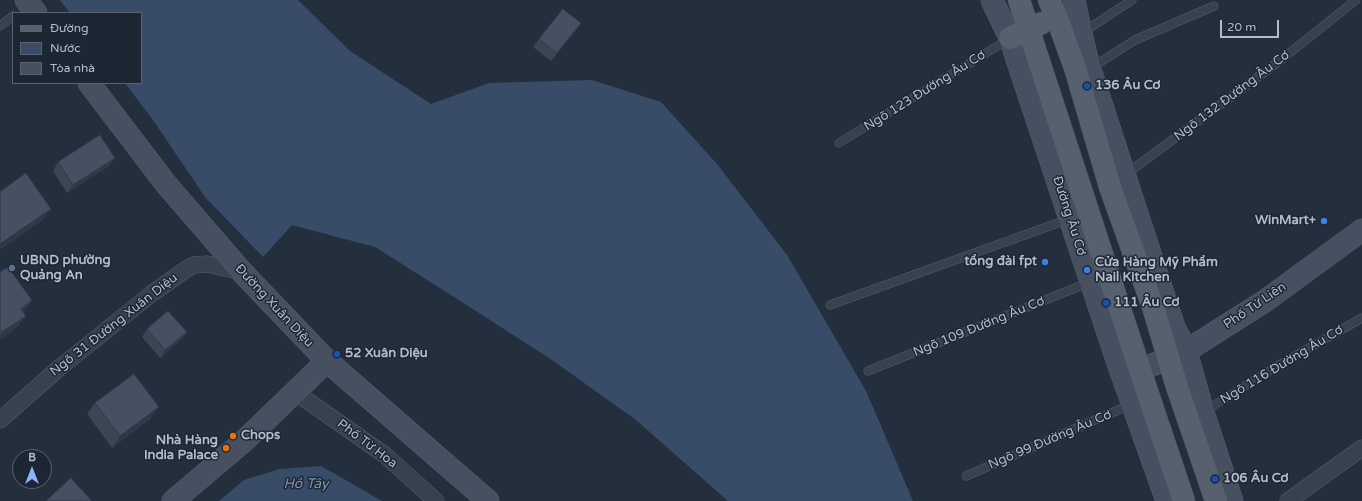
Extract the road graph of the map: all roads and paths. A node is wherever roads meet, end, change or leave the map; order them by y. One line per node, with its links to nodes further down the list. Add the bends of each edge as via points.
1 (992, 0): 11 (street, Đường Âu Cơ)
2 (1019, 0): 11 (main road, Đường Âu Cơ)
3 (1074, 0): 10 (street)
4 (1132, 0): 10 (lane)
5 (1356, 0): 15 (lane, Ngõ 132 Đường Âu Cơ, via 1277,63)
6 (1214, 6): 12 (lane, via 1135,40)
7 (1053, 9): 11 (main road); 22 (main road, via 1075,68 1110,187 1153,307)
8 (12, 17): 9 (lane)
9 (0, 26)
10 (1082, 33): 12 (street, via 1082,43)
11 (1019, 34): 14 (lane, Ngõ 123 Đường Âu Cơ); 16 (street, Đường Âu Cơ); 24 (main road, Đường Âu Cơ, via 1067,144)
12 (1090, 69): 15 (street)
13 (90, 84): 18 (street, Đường Xuân Diệu, via 166,184)
14 (839, 143)
15 (1125, 174): 22 (street, via 1174,327)
16 (1070, 219): 19 (street, Đường Âu Cơ); 20 (lane)
17 (1362, 230): 22 (street, Phố Tứ Liên, via 1265,301)
18 (242, 272): 23 (street, Đường Xuân Diệu); 29 (street, Ngõ 31 Đường Xuân Diệu, via 207,264 194,265 185,270 150,294)
19 (1091, 282): 25 (lane, Ngõ 109 Đường Âu Cơ); 27 (street, Đường Âu Cơ)
20 (830, 305)
21 (1362, 318): 28 (lane, Ngõ 116 Đường Âu Cơ)
22 (1177, 355): 24 (street, Phố Tứ Liên); 28 (street); 37 (main road, via 1177,387)
23 (327, 361): 26 (street); 34 (street, Đường Xuân Diệu)
24 (1140, 370): 36 (main road, Đường Âu Cơ)
25 (868, 371)
26 (295, 392): 32 (street, via 244,441); 33 (street, Phố Từ Hoa, via 385,455)
27 (1133, 404): 31 (lane, Ngõ 99 Đường Âu Cơ); 35 (street, Đường Âu Cơ)
28 (1202, 412): 38 (street)
29 (0, 420)
30 (1362, 448): 39 (street)
31 (966, 476)
32 (173, 501)
33 (436, 501)
34 (488, 501)
35 (1167, 501)
36 (1184, 501)
37 (1216, 501)
38 (1232, 501)
39 (1288, 501)

